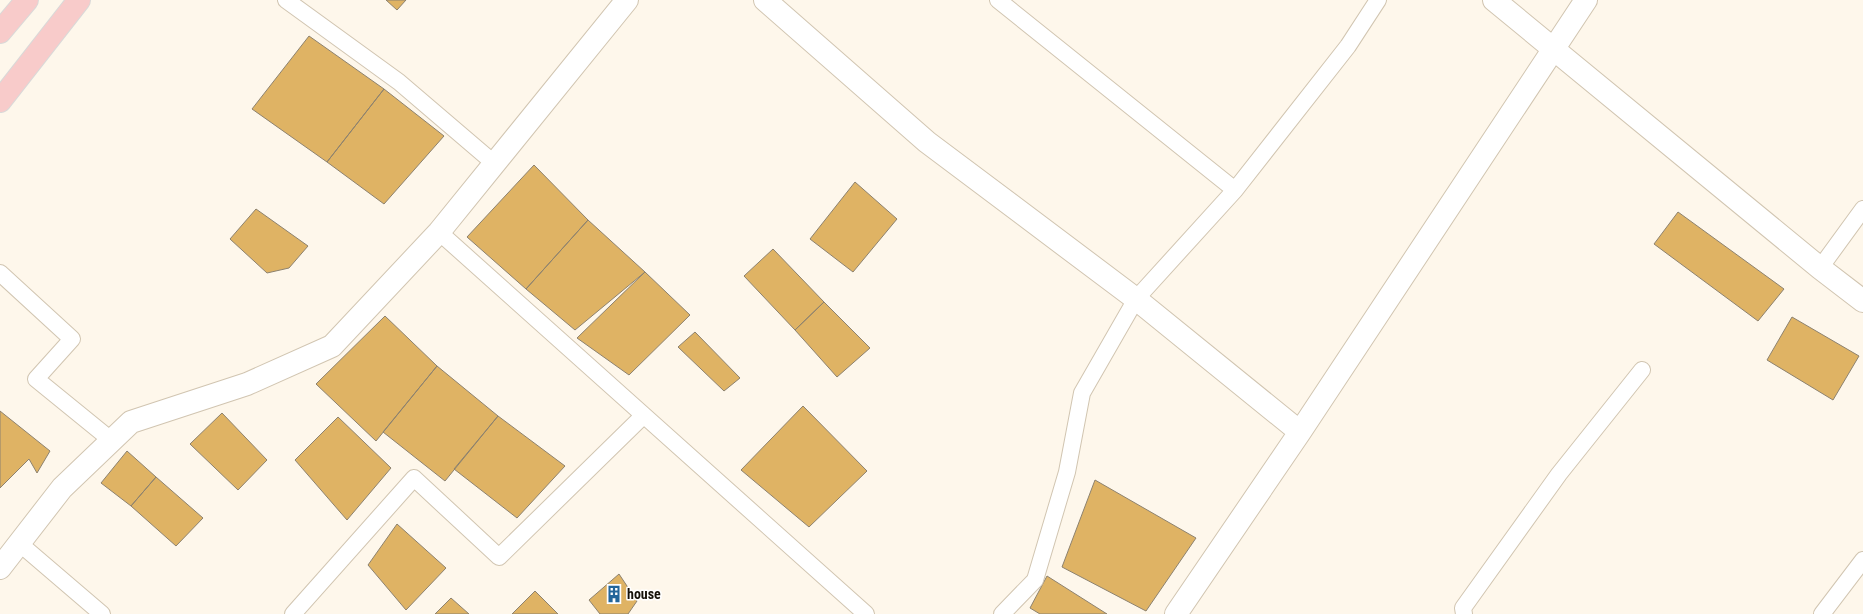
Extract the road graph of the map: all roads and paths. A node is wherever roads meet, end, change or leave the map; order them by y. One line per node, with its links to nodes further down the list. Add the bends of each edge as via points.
1 (27, 0): 10 (main road)
2 (79, 0): 12 (main road)
3 (286, 0): 13 (lane, via 399,82)
4 (627, 0): 13 (street)
5 (765, 0): 19 (street, via 927,142)
6 (998, 0): 14 (lane)
7 (1378, 0): 14 (lane, via 1348,46)
8 (1494, 0): 11 (street)
9 (1586, 0): 11 (street)
10 (0, 32)
11 (1553, 50): 17 (street); 23 (street)
12 (0, 101)
13 (494, 164): 16 (street)
14 (1235, 190): 19 (lane)
15 (1863, 209): 17 (lane)
16 (439, 232): 22 (lane); 24 (street, via 332,346 247,384 131,422)
17 (1820, 268): 20 (street)
18 (0, 272): 24 (lane, via 72,339 36,379)
19 (1136, 299): 23 (street); 31 (lane, via 1082,393 1067,472 1035,580)
20 (1863, 301)
21 (1642, 370): 33 (lane, via 1554,481 1463,608)
22 (644, 416): 28 (lane, via 499,557 414,478); 30 (lane)
23 (1300, 432): 32 (street)
24 (112, 440): 25 (street, via 62,488)
25 (19, 543): 27 (street); 29 (lane)
26 (1863, 560): 34 (lane)
27 (0, 568)
28 (299, 612)
29 (102, 614)
30 (866, 614)
31 (1002, 614)
32 (1176, 614)
33 (1464, 614)
34 (1822, 614)

